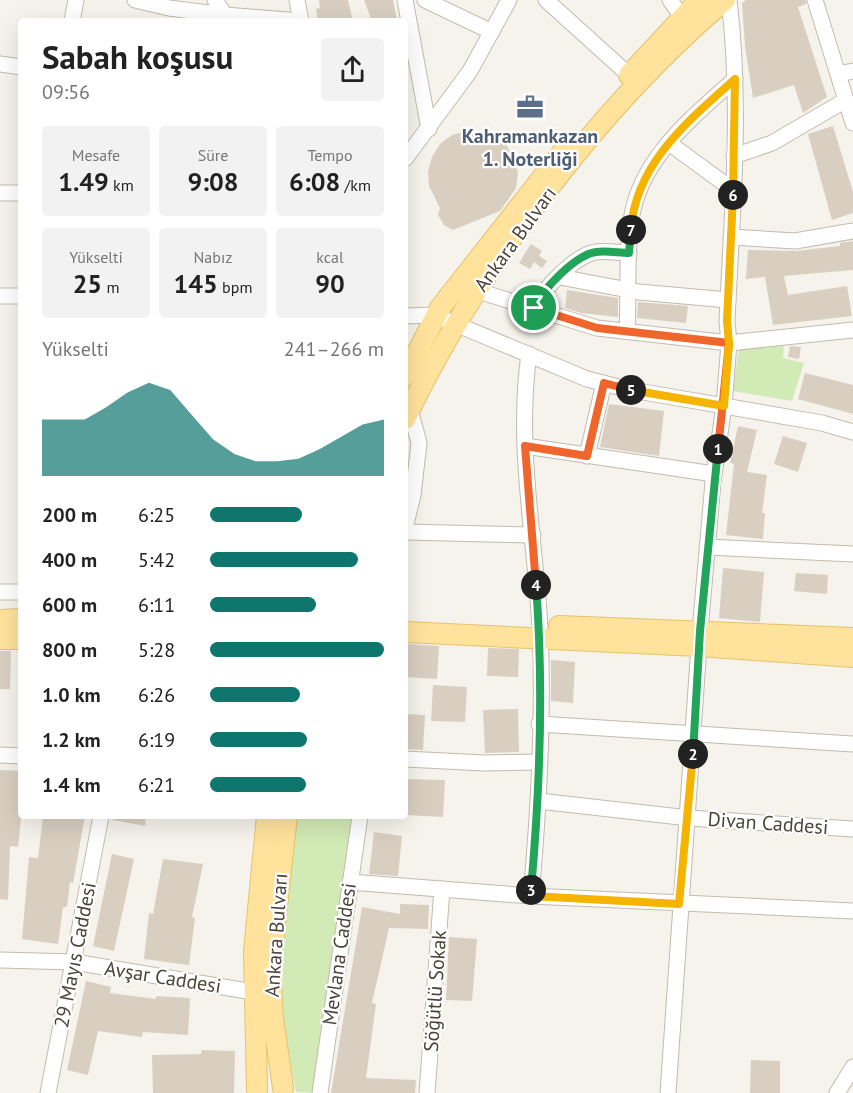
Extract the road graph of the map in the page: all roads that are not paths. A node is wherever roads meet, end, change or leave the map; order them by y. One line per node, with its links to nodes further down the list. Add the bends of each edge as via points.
1 (76, 0): 15 (street)
2 (135, 0): 13 (street)
3 (215, 0): 13 (street)
4 (297, 0): 17 (street)
5 (405, 0): 26 (street)
6 (425, 0): 18 (street)
7 (509, 0): 18 (street)
8 (546, 0): 22 (street)
9 (670, 0): 14 (street)
10 (699, 0): 14 (main road, Ankara Bulvarı)
11 (727, 0): 23 (street); 38 (main road, Ankara Bulvarı, via 663,58 606,120 536,208)
12 (816, 0): 21 (street)
13 (225, 15): 16 (street)
14 (682, 16): 22 (main road, Ankara Bulvarı)
15 (73, 18)
16 (253, 18)
17 (300, 18)
18 (492, 32): 26 (street)
19 (0, 64): 20 (street)
20 (18, 67)
21 (845, 72): 24 (street)
22 (629, 75): 43 (main road, Ankara Bulvarı, via 542,176)
23 (735, 79): 27 (street); 29 (street)
24 (846, 100): 25 (street); 29 (street, via 772,143)
25 (853, 123)
26 (429, 129): 28 (street)
27 (669, 143): 30 (street); 35 (street, via 652,164 641,188 631,219)
28 (408, 155)
29 (734, 156): 30 (street)
30 (733, 190): 34 (street)
31 (18, 193): 32 (street)
32 (0, 194)
33 (853, 231): 34 (street, via 795,242)
34 (731, 237): 41 (street)
35 (629, 253): 36 (street, via 595,252); 37 (street)
36 (560, 277): 37 (street); 42 (street, via 550,284)
37 (630, 290): 41 (street); 47 (street)
38 (478, 291): 42 (street); 45 (main road, Ankara Bulvarı)
39 (0, 296): 40 (street)
40 (18, 296)
41 (728, 300): 48 (street)
42 (534, 308): 47 (street, via 597,328)
43 (435, 315): 44 (street); 45 (street); 50 (main road, Ankara Bulvarı)
44 (408, 316)
45 (456, 324): 49 (street); 53 (main road, Ankara Bulvarı)
46 (853, 330): 48 (street)
47 (627, 331): 48 (street)
48 (729, 343): 52 (street)
49 (529, 354): 51 (street); 56 (street, via 523,397)
50 (408, 370)
51 (604, 383): 52 (street); 57 (street)
52 (724, 406): 55 (street); 58 (street)
53 (408, 412)
54 (408, 416): 59 (street, via 419,443)
55 (853, 432)
56 (525, 446): 57 (street); 61 (street)
57 (587, 456): 58 (street)
58 (714, 474): 62 (street)
59 (408, 517)
60 (408, 530): 61 (street)
61 (533, 535): 70 (street)
62 (707, 548): 63 (street); 71 (street)
63 (853, 554)
64 (0, 592): 65 (street)
65 (18, 592)
66 (0, 620): 67 (main road)
67 (18, 620)
68 (408, 622): 70 (main road)
69 (408, 632): 70 (main road)
70 (540, 632): 71 (main road); 76 (street)
71 (700, 638): 72 (main road); 75 (main road); 77 (street)
72 (853, 638)
73 (0, 639): 74 (main road)
74 (18, 639)
75 (853, 657)
76 (539, 724): 77 (street); 82 (street)
77 (694, 734): 78 (street); 84 (street)
78 (853, 744)
79 (0, 755): 80 (street)
80 (18, 756)
81 (408, 759): 82 (street)
82 (539, 762): 83 (street)
83 (539, 801): 84 (street, Divan Caddesi); 92 (street)
84 (689, 818): 89 (street, Divan Caddesi); 93 (street)
85 (100, 819): 96 (street, 29 Mayıs Caddesi)
86 (267, 819): 97 (main road, Ankara Bulvarı, via 255,923)
87 (287, 819): 100 (main road, Ankara Bulvarı, via 270,969 273,1018)
88 (360, 819): 90 (street, Mevlana Caddesi)
89 (853, 829)
90 (350, 882): 91 (street); 102 (street, Mevlana Caddesi)
91 (442, 889): 92 (street); 103 (street, Söğütlü Sokak)
92 (531, 896): 93 (street)
93 (679, 904): 94 (street); 104 (street)
94 (853, 911)
95 (0, 960): 96 (street, Avşar Caddesi)
96 (74, 962): 97 (street, Avşar Caddesi); 101 (street, 29 Mayıs Caddesi)
97 (253, 992): 99 (main road, Ankara Bulvarı)
98 (853, 1067): 105 (street)
99 (256, 1091): 100 (main road, Ankara Bulvarı, via 270,1082)
100 (285, 1091)
101 (48, 1093)
102 (320, 1093)
103 (428, 1093)
104 (668, 1093)
105 (837, 1093)

